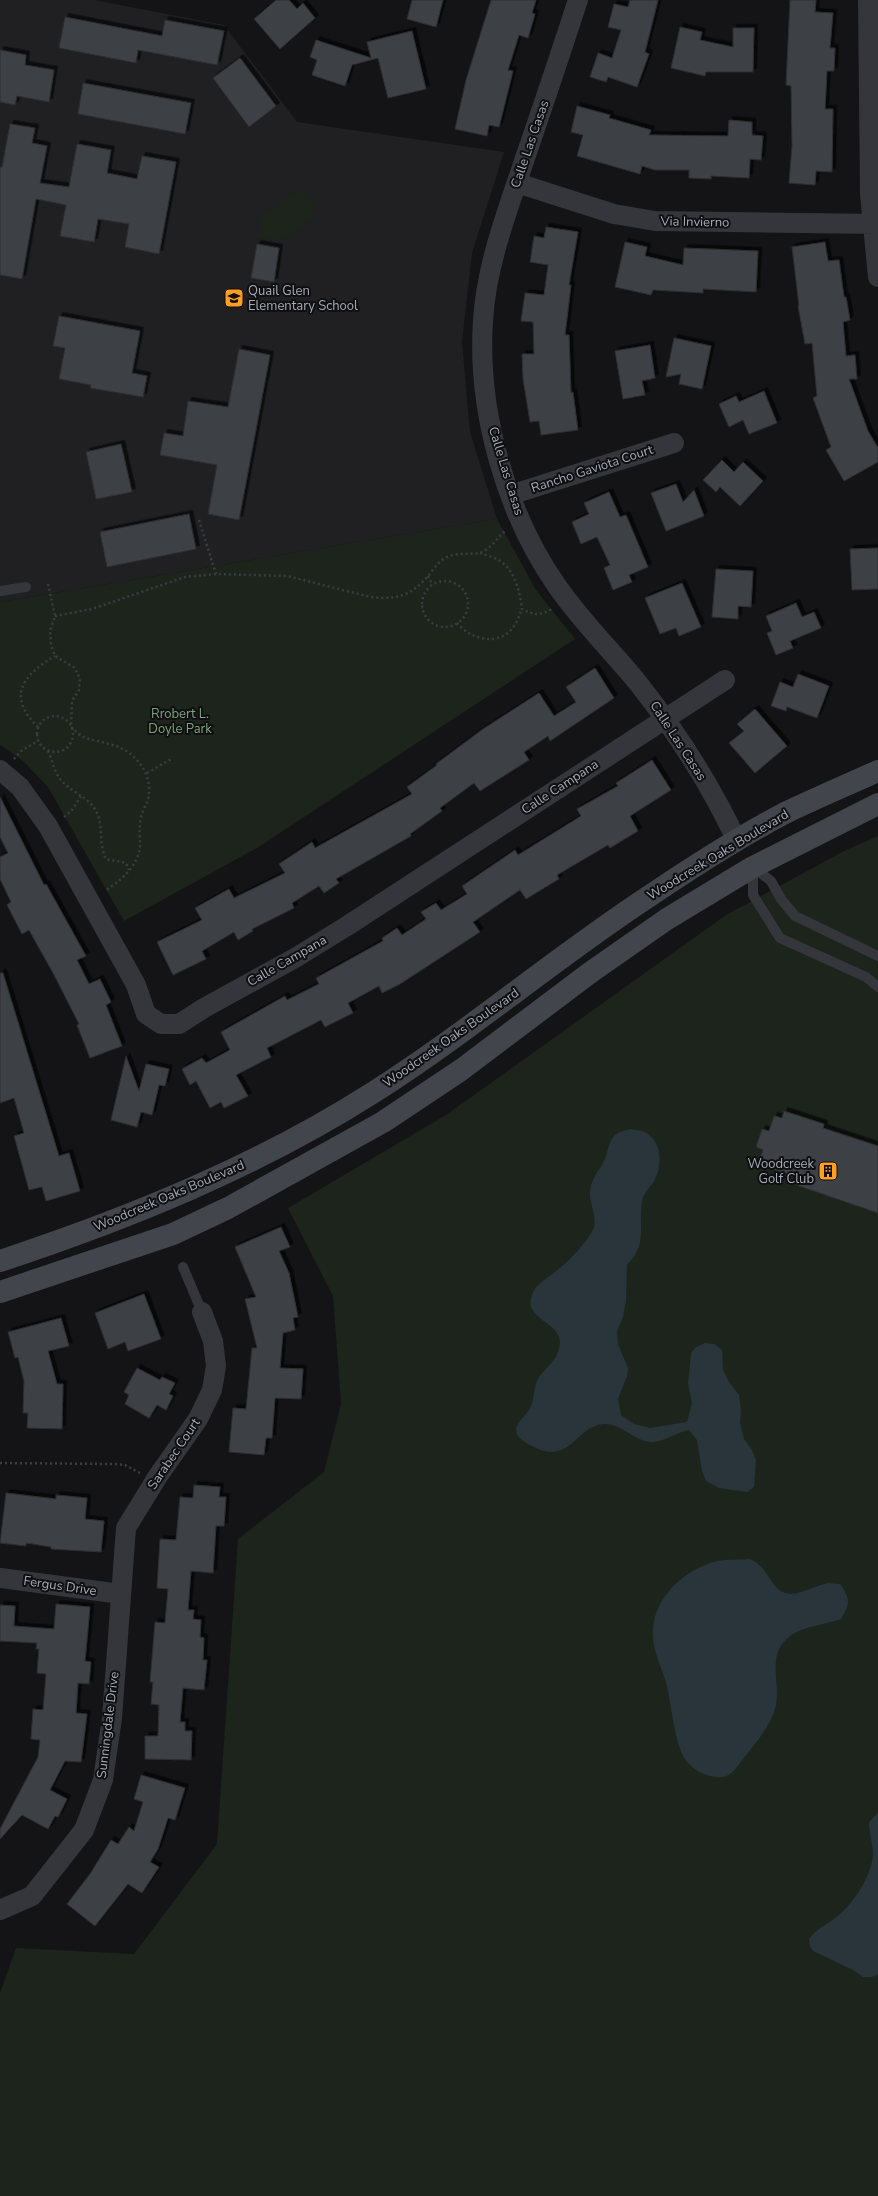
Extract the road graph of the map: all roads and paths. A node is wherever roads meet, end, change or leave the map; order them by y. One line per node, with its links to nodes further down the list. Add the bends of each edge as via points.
1 (578, 0): 4 (street, Calle Las Casas)
2 (868, 0): 3 (street)
3 (873, 21): 5 (street)
4 (517, 182): 5 (street, Via Invierno, via 614,214 655,221); 8 (street, Calle Las Casas, via 494,256 483,321 483,356 492,428)
5 (875, 224): 6 (street)
6 (878, 277)
7 (674, 443): 8 (street, Rancho Gaviota Court)
8 (510, 495): 10 (street, Calle Las Casas)
9 (199, 520): 12 (path)
10 (522, 525): 11 (path, via 504,532); 19 (street, Calle Las Casas, via 537,555)
11 (479, 553): 13 (path, via 455,554 445,559); 18 (path, via 501,561 512,574 520,593)
12 (216, 574): 13 (path, via 287,576 384,598 402,596 415,591); 20 (path, via 185,577 92,609)
13 (428, 576): 15 (path)
14 (48, 584): 20 (path)
15 (432, 584): 21 (path, via 423,597 422,605 426,616 442,627); 21 (path, via 453,582 464,591 468,605 463,618)
16 (26, 588): 17 (lane)
17 (0, 591)
18 (522, 609): 19 (path, via 533,614 543,614 551,609); 21 (path, via 510,631 500,637 479,638 463,630)
19 (575, 610): 24 (street, Calle Las Casas, via 638,683)
20 (55, 616): 22 (path, via 50,631)
21 (457, 623)
22 (55, 656): 25 (path, via 35,669 22,688 20,700 23,710); 26 (path, via 75,668 80,679 79,690 72,702)
23 (725, 680): 24 (street, Calle Campana)
24 (665, 719): 36 (street, Calle Las Casas, via 721,809); 39 (street, Calle Campana, via 295,958 179,1024 161,1024 146,1014 136,985)
25 (38, 727): 26 (path, via 46,719 58,717 68,722); 27 (path)
26 (71, 727): 28 (path, via 72,739 65,749); 32 (path, via 86,738 128,752)
27 (38, 741): 28 (path); 30 (path, via 21,751)
28 (48, 751): 33 (path, via 61,781)
29 (173, 758): 32 (path)
30 (3, 771): 35 (street, Calle Campana, via 20,786)
31 (878, 771): 36 (main road, Woodcreek Oaks Boulevard, via 785,814)
32 (147, 773): 38 (path, via 149,791 140,822 140,845 136,860)
33 (81, 796): 35 (path, via 72,810); 38 (path, via 91,803 97,812 101,850 106,858 126,863)
34 (878, 804): 37 (main road)
35 (48, 826): 39 (street, Calle Campana)
36 (737, 841): 37 (main road); 42 (main road, Woodcreek Oaks Boulevard, via 650,895 451,1041 373,1093 290,1142 213,1180 63,1240)
37 (753, 867): 40 (lane, via 770,881 795,916); 41 (lane, via 753,895 780,938 866,977); 44 (main road, via 667,919 591,972 461,1070 383,1122 228,1208 173,1234)
38 (129, 870): 39 (path, via 116,884)
39 (89, 901)
40 (878, 956)
41 (878, 987)
42 (0, 1261)
43 (183, 1267): 45 (lane)
44 (0, 1292)
45 (202, 1312): 47 (street, Sarabec Court, via 213,1341 216,1366 212,1390 198,1419)
46 (0, 1463): 47 (path, via 114,1464 125,1465 145,1475)
47 (158, 1476): 49 (street, Sarabec Court, via 126,1528)
48 (0, 1578): 49 (street, Fergus Drive)
49 (120, 1594): 50 (street, Sunningdale Drive, via 112,1718 103,1780 84,1830 32,1896)
50 (0, 1910)

